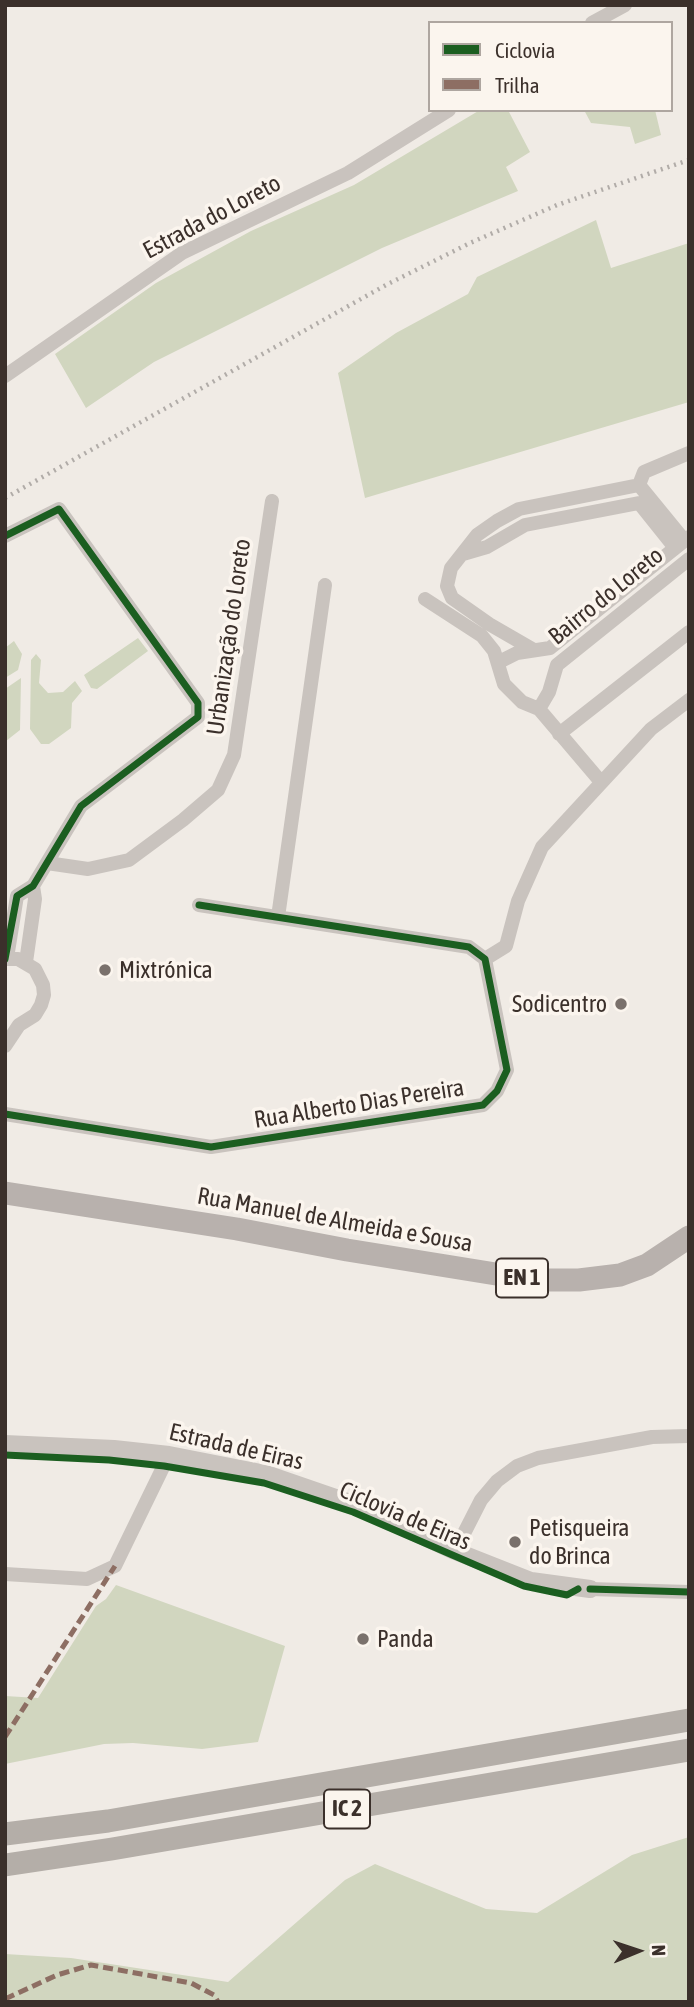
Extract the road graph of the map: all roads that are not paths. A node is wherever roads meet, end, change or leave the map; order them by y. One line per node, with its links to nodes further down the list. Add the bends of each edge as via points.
1 (625, 5): 2 (street)
2 (596, 21)
3 (446, 112): 4 (street, Estrada do Loreto, via 348,173 182,253)
4 (5, 376)
5 (689, 453): 6 (street, Bairro do Loreto, via 644,472)
6 (639, 485): 9 (street, Bairro do Loreto); 10 (street, Bairro do Loreto, via 519,509 477,535)
7 (272, 500): 21 (street, Urbanização do Loreto, via 234,755 218,790 129,860 88,869)
8 (5, 536): 21 (street, via 59,509 198,703 198,717 81,806)
9 (683, 542): 10 (street, Bairro do Loreto, via 639,503 525,525 486,547); 15 (street, Bairro do Loreto, via 550,648)
10 (461, 554): 15 (street, Bairro do Loreto, via 451,568 447,586 452,598)
11 (689, 559): 18 (street, Bairro do Loreto, via 557,665)
12 (325, 584): 24 (street)
13 (425, 599): 16 (street, via 482,636)
14 (689, 632): 19 (street)
15 (534, 650): 16 (street, Bairro do Loreto)
16 (499, 662): 18 (street, via 503,684 522,702)
17 (689, 700): 20 (street, via 651,729)
18 (539, 709): 19 (street)
19 (559, 734): 20 (street)
20 (601, 782): 26 (street, via 542,847 517,901 506,946)
21 (47, 863): 22 (street)
22 (33, 886): 25 (street, via 17,895); 27 (street)
23 (199, 905): 24 (street)
24 (278, 917): 26 (street, via 469,947)
25 (6, 959): 27 (street)
26 (485, 959): 29 (street, Rua Alberto Dias Pereira, via 507,1070 497,1091 482,1105 211,1147)
27 (26, 962): 28 (street, via 43,985 41,1005)
28 (5, 1046)
29 (5, 1114)
30 (5, 1194): 31 (main road, Rua Manuel de Almeida e Sousa / EN 1, via 533,1280 620,1275 647,1265)
31 (689, 1237)
32 (689, 1436): 35 (street, via 652,1437 517,1466 481,1500)
33 (5, 1444): 34 (street, Estrada de Eiras)
34 (169, 1455): 35 (street, Estrada de Eiras, via 279,1479 356,1504); 36 (street, via 115,1566 87,1579)
35 (455, 1551): 37 (street, Estrada de Eiras, via 531,1581)
36 (5, 1574)
37 (590, 1589): 38 (street, Estrada de Eiras)
38 (689, 1592)
39 (689, 1720): 41 (highway, IC 2, via 158,1813)
40 (689, 1750): 42 (highway, IC 2)
41 (5, 1834)
42 (5, 1865)

